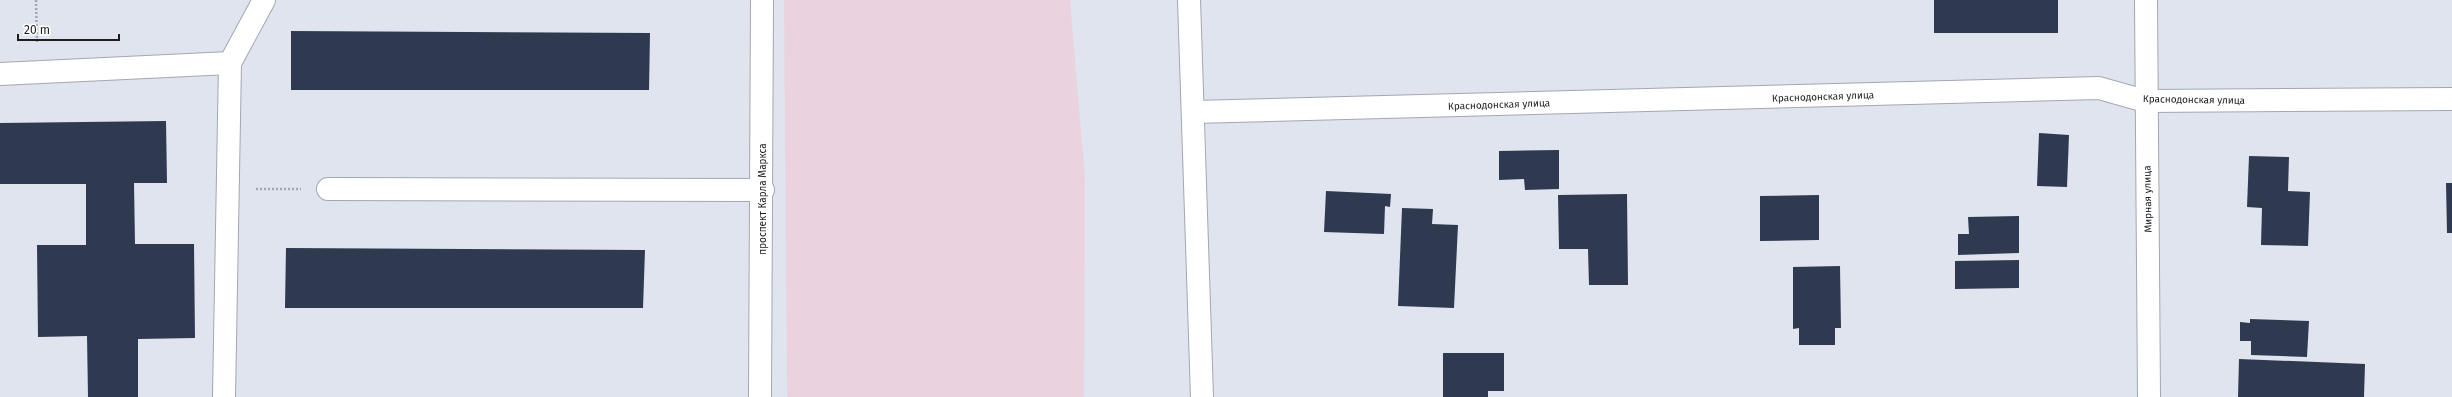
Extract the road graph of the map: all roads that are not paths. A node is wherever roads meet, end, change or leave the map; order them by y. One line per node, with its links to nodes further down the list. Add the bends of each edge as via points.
1 (264, 0): 5 (street)
2 (762, 0): 11 (street, проспект Карла Маркса)
3 (1188, 0): 9 (street)
4 (2146, 0): 8 (street, Мирная улица)
5 (230, 63): 6 (street); 12 (street)
6 (0, 74)
7 (2452, 99): 8 (street, Краснодонская улица)
8 (2145, 100): 9 (street, Краснодонская улица, via 2099,88); 15 (street, Мирная улица)
9 (1193, 112): 14 (street)
10 (328, 189): 11 (street)
11 (763, 190): 13 (street, проспект Карла Маркса)
12 (224, 397)
13 (760, 397)
14 (1202, 397)
15 (2149, 397)

